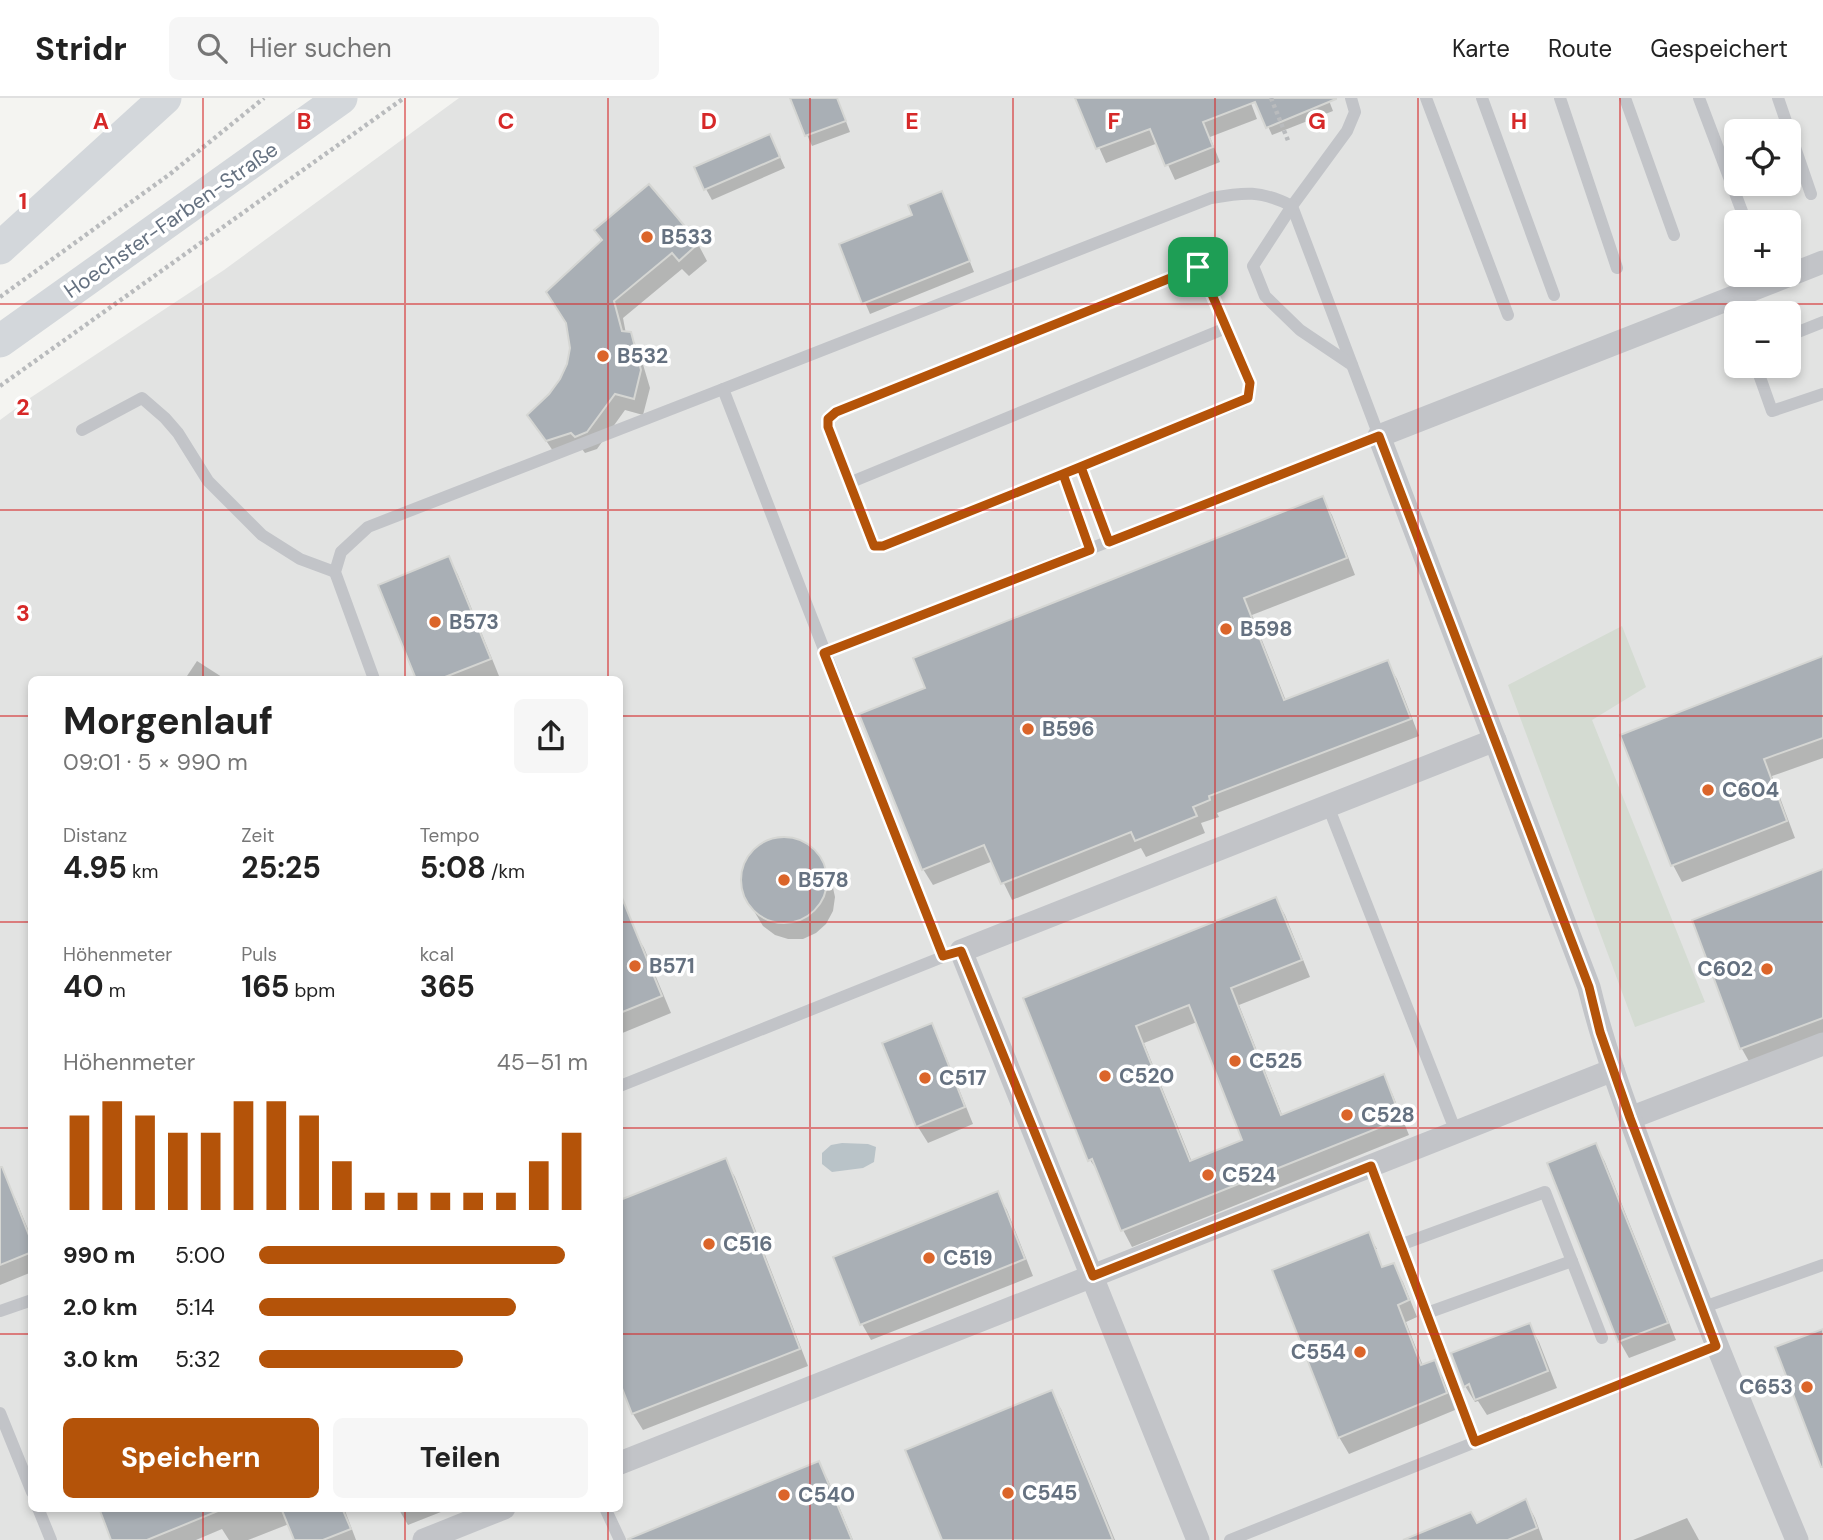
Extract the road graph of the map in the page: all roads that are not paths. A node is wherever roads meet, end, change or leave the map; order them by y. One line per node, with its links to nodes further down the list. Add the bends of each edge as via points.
1 (165, 98): 14 (main road)
2 (341, 98): 22 (main road, Hoechster-Farben-Straße)
3 (1351, 98): 11 (lane, via 1355,112 1348,131)
4 (1426, 98): 18 (lane)
5 (1482, 98): 17 (lane)
6 (1560, 98): 16 (lane)
7 (1625, 98): 13 (lane)
8 (1699, 98): 12 (lane)
9 (1777, 98): 10 (lane)
10 (1811, 194)
11 (1292, 206): 23 (lane); 23 (lane, via 1253,266 1265,296 1300,330); 25 (lane, via 1269,195 1211,198)
12 (1741, 210)
13 (1674, 235)
14 (0, 248)
15 (1823, 262): 28 (street)
16 (1617, 268)
17 (1554, 295)
18 (1507, 315)
19 (1823, 323): 21 (lane)
20 (1226, 328): 29 (lane, via 1250,383 1248,398); 31 (lane); 31 (lane, via 1198,267 836,412 828,419 828,427)
21 (1801, 331)
22 (0, 341)
23 (1352, 365): 28 (lane)
24 (1760, 378): 26 (lane, via 1772,411)
25 (723, 389): 34 (lane, via 368,527 341,552); 35 (lane)
26 (1823, 394)
27 (82, 430): 34 (lane, via 142,398 178,433 208,481 258,531 300,559)
28 (1379, 436): 32 (lane); 37 (street)
29 (1081, 467): 30 (lane); 32 (lane)
30 (1063, 474): 31 (lane, via 883,546 874,546); 33 (lane)
31 (849, 483)
32 (1109, 542): 33 (lane)
33 (1090, 550): 35 (lane)
34 (335, 572): 36 (lane)
35 (824, 653): 39 (lane)
36 (373, 676)
37 (1495, 740): 38 (street); 41 (street, via 1589,987)
38 (1328, 806): 39 (street); 44 (lane)
39 (952, 954): 42 (lane); 49 (street)
40 (1823, 1044): 43 (street)
41 (1613, 1070): 43 (street); 44 (street)
42 (623, 1085)
43 (1630, 1118): 51 (street)
44 (1456, 1132): 45 (street)
45 (1371, 1166): 46 (lane); 49 (street)
46 (1400, 1245): 47 (lane, via 1545,1192); 53 (lane)
47 (1572, 1261): 53 (lane); 54 (lane)
48 (1823, 1265): 51 (lane)
49 (1093, 1276): 58 (street); 66 (street)
50 (28, 1301): 52 (lane)
51 (1701, 1308): 55 (street)
52 (0, 1311)
53 (1427, 1313): 57 (lane)
54 (1602, 1338)
55 (1716, 1346): 57 (lane); 68 (street)
56 (0, 1413): 59 (lane)
57 (1475, 1442): 67 (lane)
58 (623, 1456)
59 (28, 1482)
60 (40, 1512): 63 (lane)
61 (494, 1512): 64 (street)
62 (607, 1512): 65 (lane)
63 (51, 1540)
64 (424, 1540)
65 (620, 1540)
66 (1198, 1540)
67 (1230, 1540)
68 (1797, 1540)

